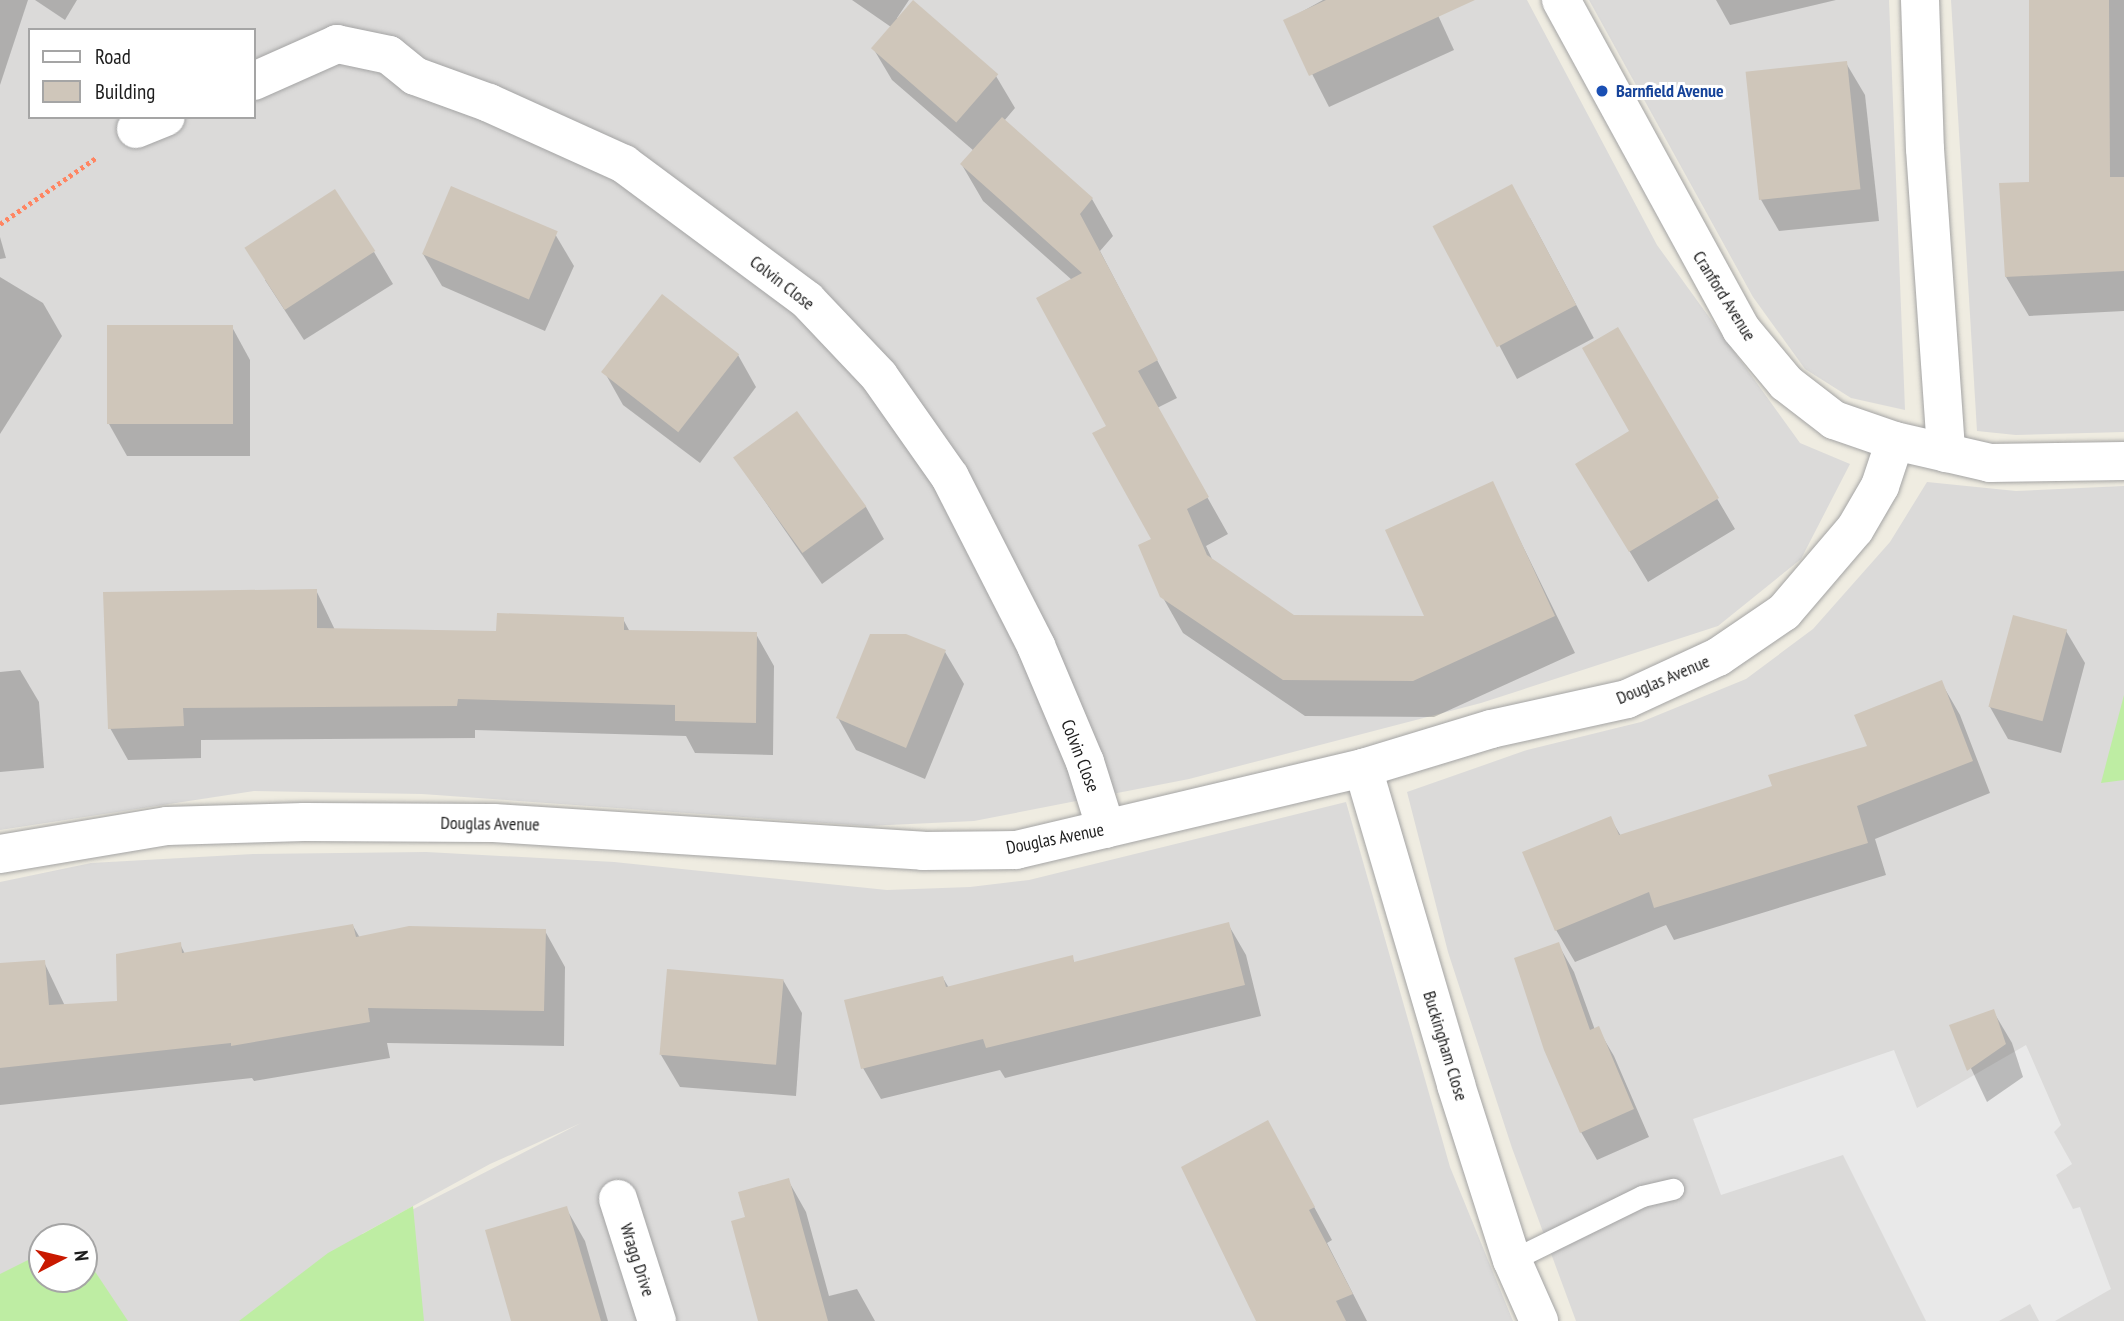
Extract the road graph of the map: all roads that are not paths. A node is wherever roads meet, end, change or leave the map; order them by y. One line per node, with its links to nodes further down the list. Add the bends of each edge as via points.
1 (1561, 0): 4 (street, Cranford Avenue, via 1741,330 1786,383 1834,420)
2 (1920, 0): 5 (street, via 1925,149)
3 (256, 80): 8 (street, Colvin Close, via 337,44 390,55 415,76 489,103 624,164 807,300 879,376 950,477 1036,646 1085,762)
4 (1895, 442): 5 (street, Cranford Avenue); 7 (street, Douglas Avenue, via 1880,486 1855,529 1784,612 1718,657 1628,699 1491,729)
5 (1946, 453): 6 (street, Cranford Avenue, via 1990,463)
6 (2124, 461)
7 (1363, 768): 8 (street, Douglas Avenue); 12 (street, Buckingham Close)
8 (1106, 830): 9 (street, Douglas Avenue, via 1016,850 923,851 645,830 304,822 167,826)
9 (0, 854)
10 (1673, 1189): 12 (lane, via 1642,1196)
11 (618, 1199): 13 (street, Wragg Drive)
12 (1512, 1261): 14 (street, Buckingham Close)
13 (657, 1321)
14 (1539, 1321)

